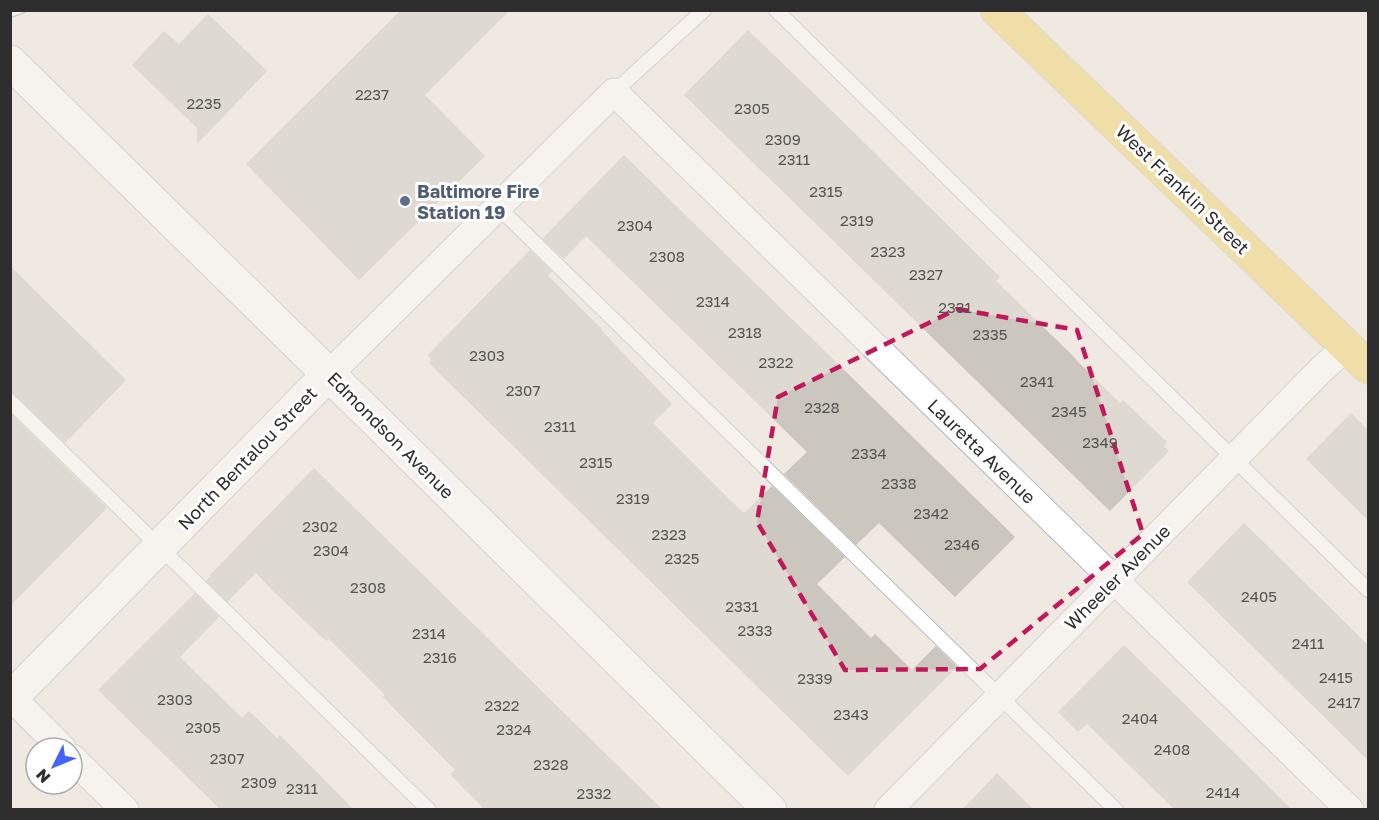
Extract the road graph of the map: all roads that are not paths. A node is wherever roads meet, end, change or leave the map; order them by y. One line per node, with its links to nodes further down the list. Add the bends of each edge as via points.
1 (704, 10): 5 (lane)
2 (776, 10): 10 (lane)
3 (997, 10): 7 (main road, West Franklin Street)
4 (10, 62): 8 (main road, Edmondson Avenue)
5 (614, 92): 6 (street, North Bentalou Street); 12 (street, Lauretta Avenue)
6 (498, 207): 8 (street, North Bentalou Street); 14 (lane)
7 (1358, 356): 10 (street, Wheeler Avenue, via 1321,370)
8 (329, 374): 11 (main road, North Bentalou Street); 20 (main road, Edmondson Avenue)
9 (11, 403): 11 (lane)
10 (1234, 459): 12 (street, Wheeler Avenue); 13 (lane)
11 (160, 547): 15 (main road, North Bentalou Street); 19 (lane)
12 (1115, 580): 14 (street, Wheeler Avenue); 23 (street, Lauretta Avenue)
13 (1368, 590)
14 (1000, 696): 21 (street, Wheeler Avenue); 22 (lane)
15 (11, 699): 16 (street)
16 (50, 736)
17 (84, 770): 18 (street)
18 (125, 810)
19 (429, 810)
20 (770, 810)
21 (888, 810)
22 (1116, 810)
23 (1350, 810)

